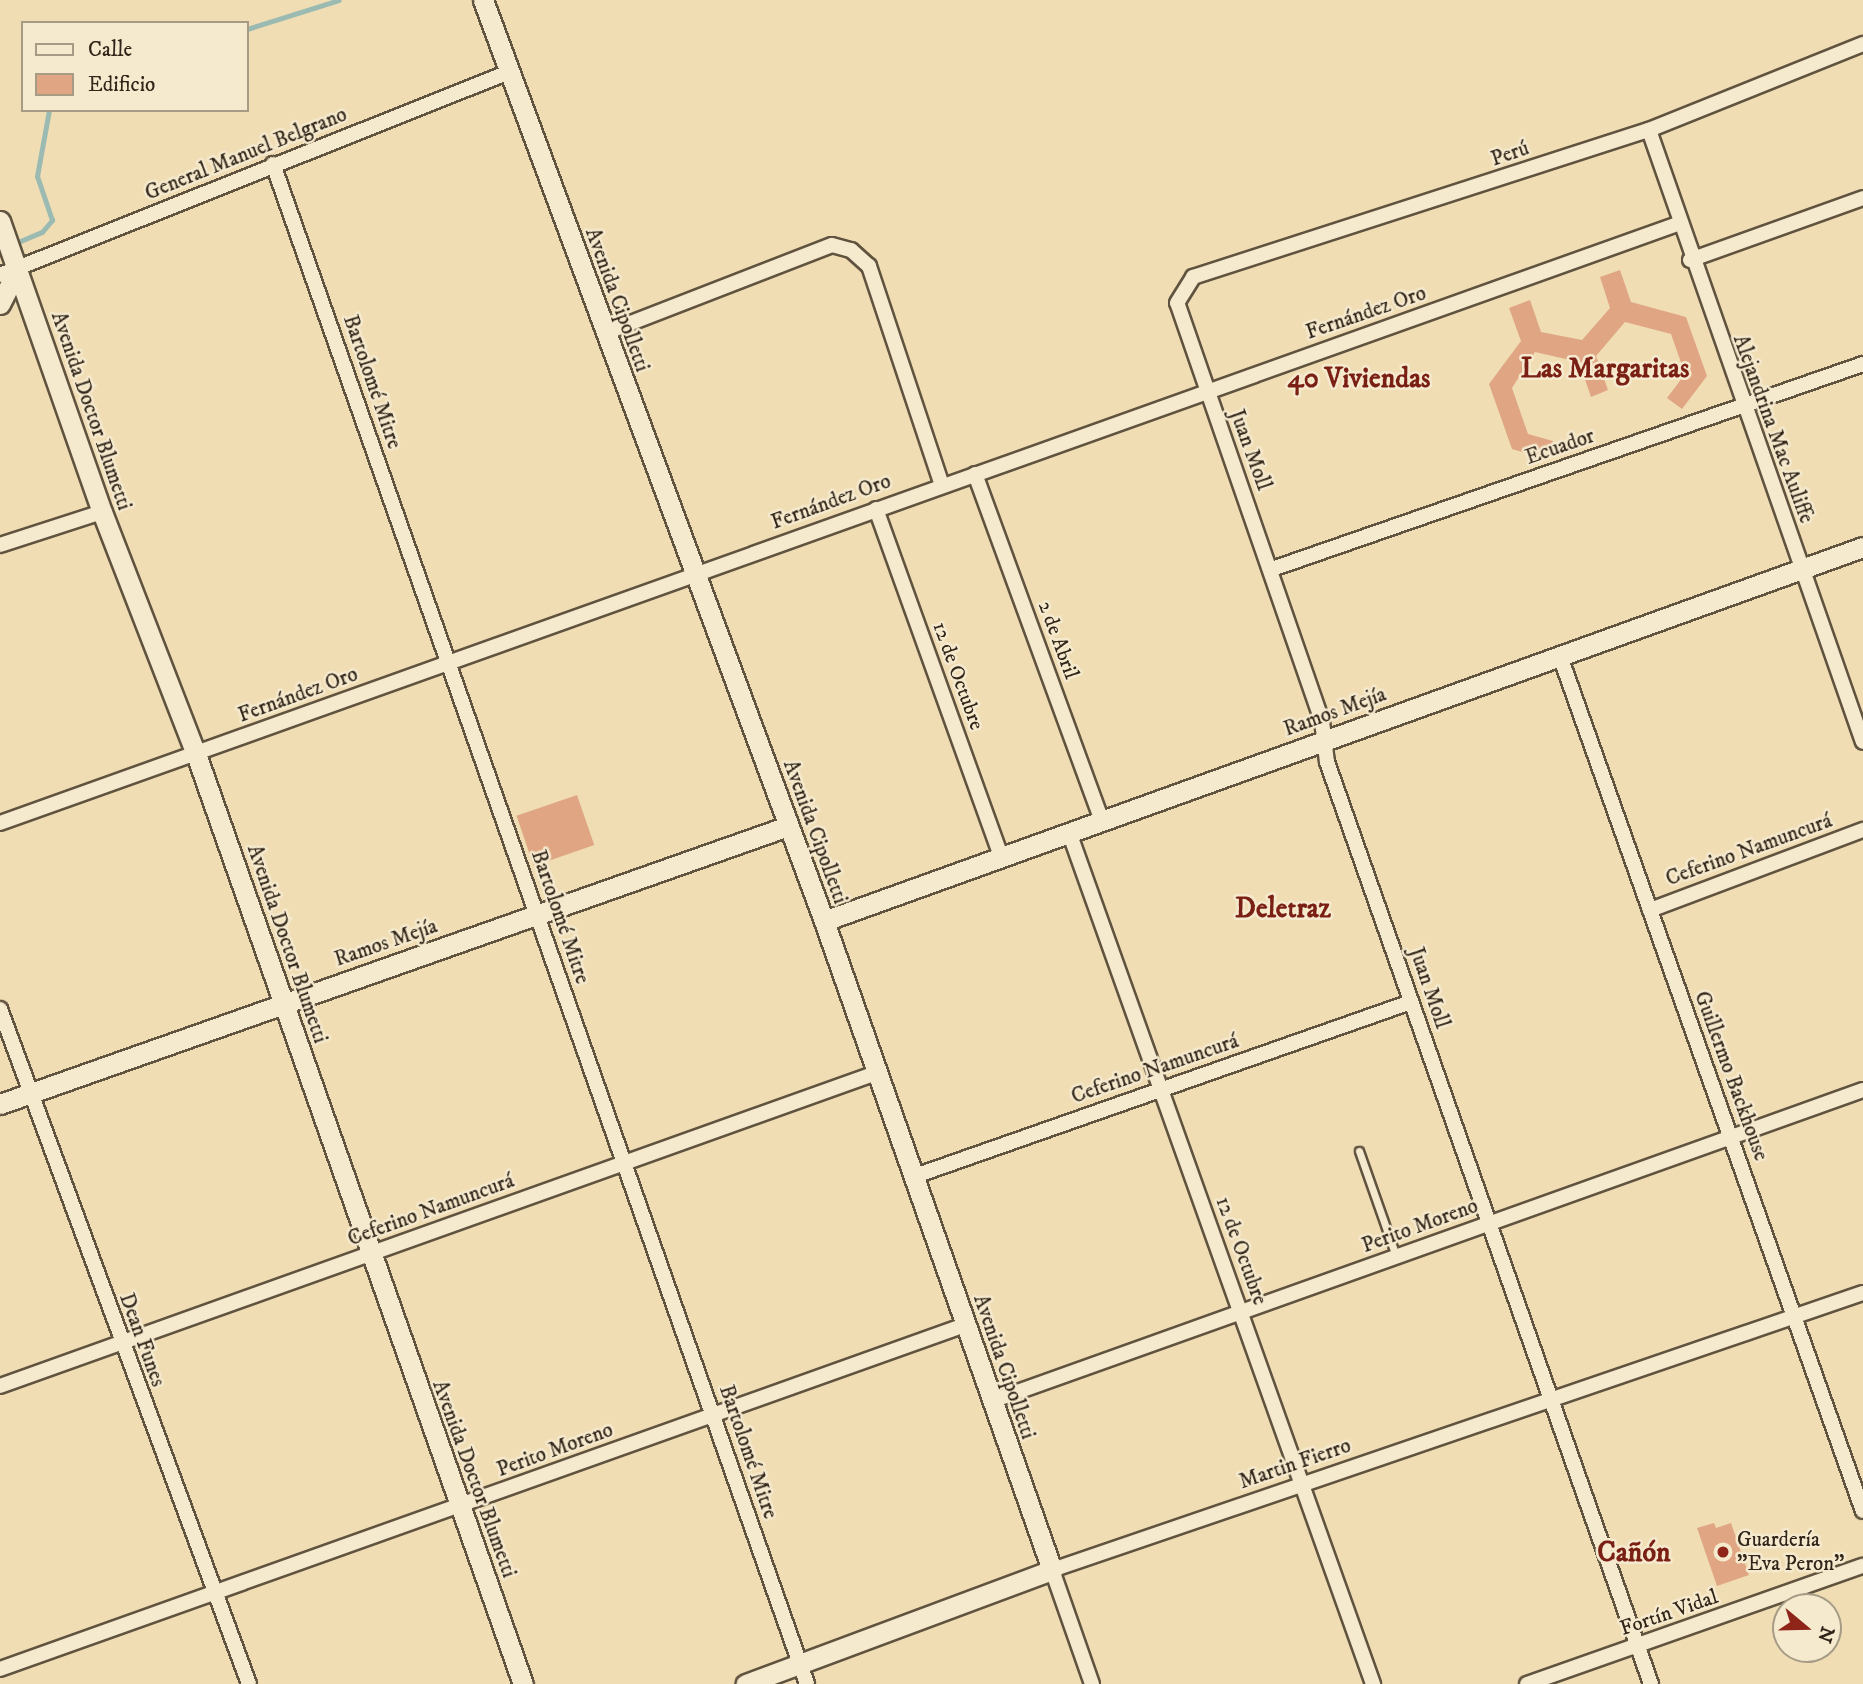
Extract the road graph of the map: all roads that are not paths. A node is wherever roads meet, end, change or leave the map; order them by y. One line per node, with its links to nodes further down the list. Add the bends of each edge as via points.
1 (483, 0): 3 (street, Avenida Cipolletti)
2 (1863, 44): 4 (street, Perú)
3 (509, 72): 5 (street, General Manuel Belgrano); 13 (street, Avenida Cipolletti)
4 (1649, 130): 8 (street, Alejandrina Mac Auliffe); 11 (street, Perú, via 1193,277)
5 (273, 164): 10 (street, General Manuel Belgrano); 27 (street, Bartolomé Mitre)
6 (1863, 198): 9 (street)
7 (0, 221): 10 (street, Avenida Doctor Blumetti)
8 (1678, 224): 9 (street, Alejandrina Mac Auliffe); 15 (street, Fernández Oro)
9 (1690, 260): 16 (street, Alejandrina Mac Auliffe)
10 (9, 272): 12 (street); 20 (street, Avenida Doctor Blumetti)
11 (1177, 303): 15 (street, Juan Moll)
12 (0, 304)
13 (605, 333): 18 (street, via 832,245 851,250 869,266); 25 (street, Avenida Cipolletti)
14 (1863, 364): 16 (street, Ecuador)
15 (1206, 392): 17 (street, Fernández Oro); 23 (street, Juan Moll)
16 (1743, 406): 23 (street, Ecuador); 24 (street, Alejandrina Mac Auliffe)
17 (975, 474): 18 (street, Fernández Oro); 31 (street, 2 de Abril)
18 (943, 485): 19 (street, Fernández Oro)
19 (876, 509): 25 (street, Fernández Oro); 36 (street, 12 de Octubre)
20 (102, 512): 21 (street); 30 (street, Avenida Doctor Blumetti)
21 (0, 545)
22 (1863, 547): 24 (street, Ramos Mejía)
23 (1272, 569): 28 (street, Juan Moll, via 1322,721)
24 (1801, 569): 26 (street, Ramos Mejía); 29 (street, Alejandrina Mac Auliffe)
25 (694, 573): 27 (street, Fernández Oro); 33 (street, Avenida Cipolletti)
26 (1560, 656): 28 (street, Ramos Mejía); 37 (street, Guillermo Backhouse)
27 (448, 663): 30 (street, Fernández Oro); 38 (street, Bartolomé Mitre)
28 (1323, 740): 31 (street, Ramos Mejía); 40 (street, Juan Moll)
29 (1863, 742)
30 (196, 754): 32 (street, Fernández Oro); 41 (street, Avenida Doctor Blumetti)
31 (1102, 821): 35 (street, Ramos Mejía)
32 (0, 823)
33 (788, 826): 38 (street, Ramos Mejía); 39 (street, Avenida Cipolletti)
34 (1863, 830): 37 (street, Ceferino Namuncurá)
35 (1069, 832): 36 (street, Ramos Mejía); 44 (street, 12 de Octubre)
36 (1001, 857): 39 (street, Ramos Mejía)
37 (1650, 910): 48 (street, Guillermo Backhouse)
38 (537, 914): 41 (street, Ramos Mejía); 50 (street, Bartolomé Mitre)
39 (824, 921): 43 (street, Avenida Cipolletti)
40 (1412, 1002): 44 (street, Ceferino Namuncurá); 52 (street, Juan Moll)
41 (284, 1003): 46 (street, Ramos Mejía); 53 (street, Avenida Doctor Blumetti)
42 (0, 1009): 46 (street, Dean Funes)
43 (876, 1073): 50 (street, Ceferino Namuncurá); 51 (street, Avenida Cipolletti)
44 (1161, 1088): 51 (street, Ceferino Namuncurá); 56 (street, 12 de Octubre)
45 (1863, 1090): 48 (street, Perito Moreno)
46 (31, 1093): 47 (street, Ramos Mejía); 59 (street, Dean Funes)
47 (0, 1104)
48 (1731, 1137): 52 (street, Perito Moreno); 57 (street, Guillermo Backhouse)
49 (1359, 1151): 54 (lane)
50 (624, 1162): 53 (street, Ceferino Namuncurá); 63 (street, Bartolomé Mitre)
51 (912, 1177): 58 (street, Avenida Cipolletti)
52 (1489, 1224): 54 (street, Perito Moreno); 62 (street, Juan Moll)
53 (370, 1254): 59 (street, Ceferino Namuncurá); 65 (street, Avenida Doctor Blumetti)
54 (1396, 1257): 56 (street, Perito Moreno)
55 (1863, 1293): 57 (street, Martin Fierro)
56 (1240, 1312): 61 (street, Perito Moreno); 64 (street, 12 de Octubre)
57 (1795, 1318): 62 (street, Martin Fierro); 66 (street, Guillermo Backhouse)
58 (965, 1325): 61 (street, Avenida Cipolletti); 63 (street, Perito Moreno)
59 (121, 1343): 60 (street, Ceferino Namuncurá); 69 (street, Dean Funes)
60 (0, 1386)
61 (992, 1401): 68 (street, Avenida Cipolletti)
62 (1552, 1401): 64 (street, Martin Fierro); 70 (street, Juan Moll)
63 (713, 1416): 65 (street, Perito Moreno); 71 (street, Bartolomé Mitre)
64 (1302, 1485): 68 (street, Martin Fierro); 78 (street, 12 de Octubre)
65 (459, 1507): 69 (street, Perito Moreno); 74 (street, Avenida Doctor Blumetti)
66 (1863, 1511)
67 (1863, 1566): 70 (street, Fortín Vidal)
68 (1052, 1570): 71 (street, Martin Fierro); 77 (street, Avenida Cipolletti)
69 (215, 1592): 72 (street, Perito Moreno); 73 (street, Dean Funes)
70 (1638, 1646): 79 (street, Fortín Vidal); 80 (street, Juan Moll)
71 (800, 1664): 75 (street, Martin Fierro); 76 (street, Bartolomé Mitre)
72 (0, 1669)
73 (249, 1684)
74 (523, 1684)
75 (745, 1684)
76 (807, 1684)
77 (1092, 1684)
78 (1373, 1684)
79 (1527, 1684)
80 (1651, 1684)

